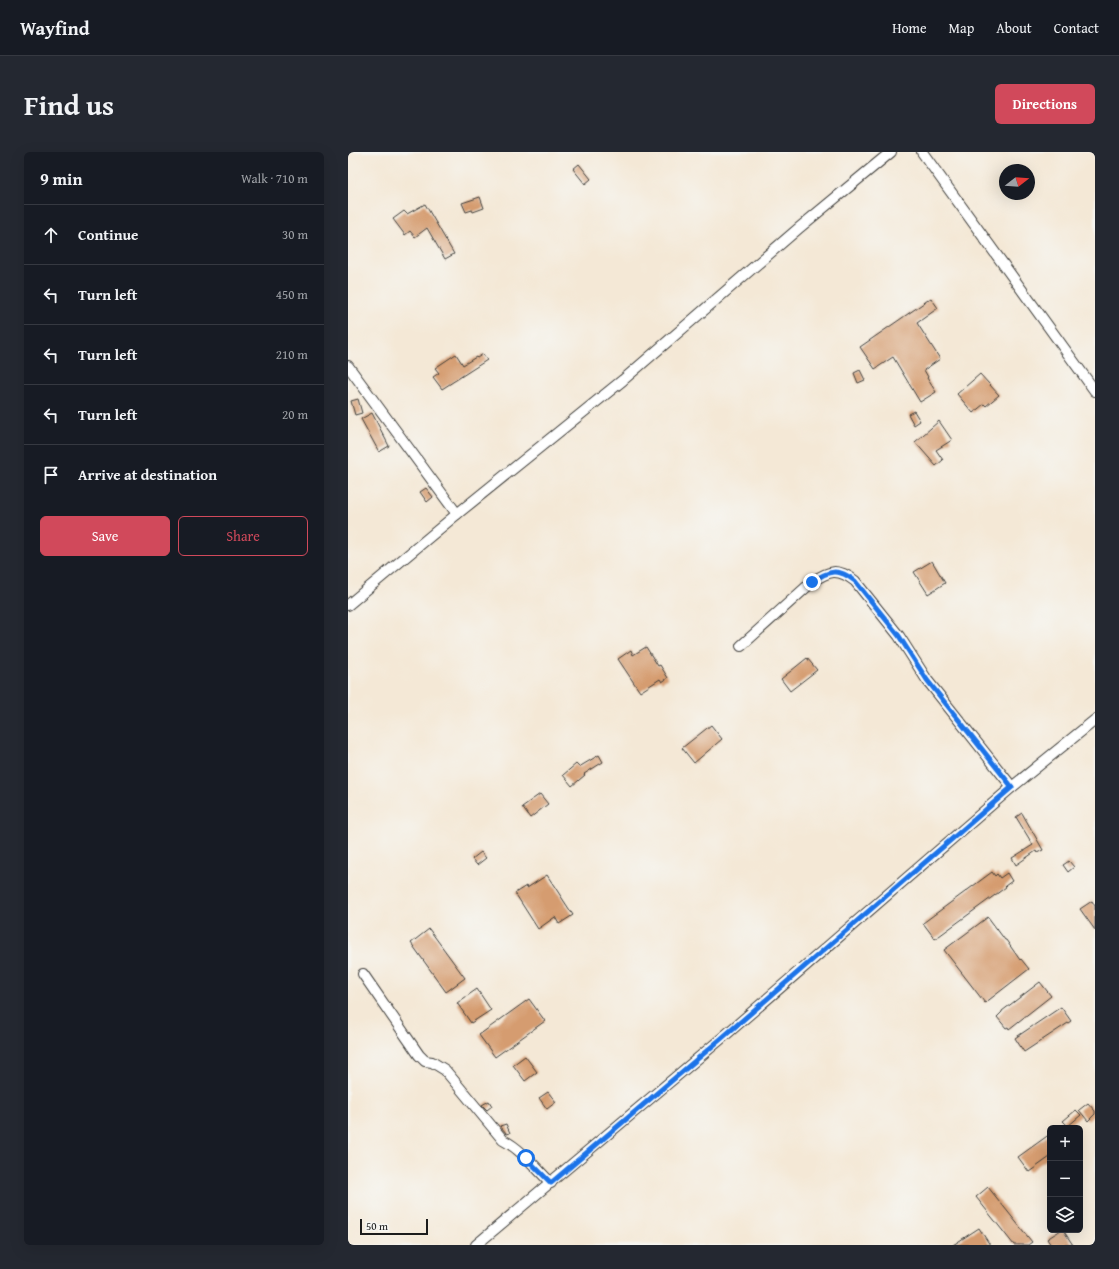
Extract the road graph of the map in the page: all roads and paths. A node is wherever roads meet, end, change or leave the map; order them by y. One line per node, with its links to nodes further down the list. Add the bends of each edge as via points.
1 (891, 152): 5 (street, via 624,380)
2 (922, 152): 4 (street)
3 (348, 366): 5 (street)
4 (1095, 391)
5 (456, 514): 6 (street)
6 (348, 605)
7 (741, 646): 9 (street, via 820,576 829,572 846,575 855,581 899,636 927,680)
8 (1095, 720): 9 (street)
9 (1012, 787): 11 (street)
10 (363, 974): 11 (street, via 419,1055 425,1061 445,1070 503,1140 518,1149)
11 (551, 1183): 12 (street)
12 (476, 1245)

